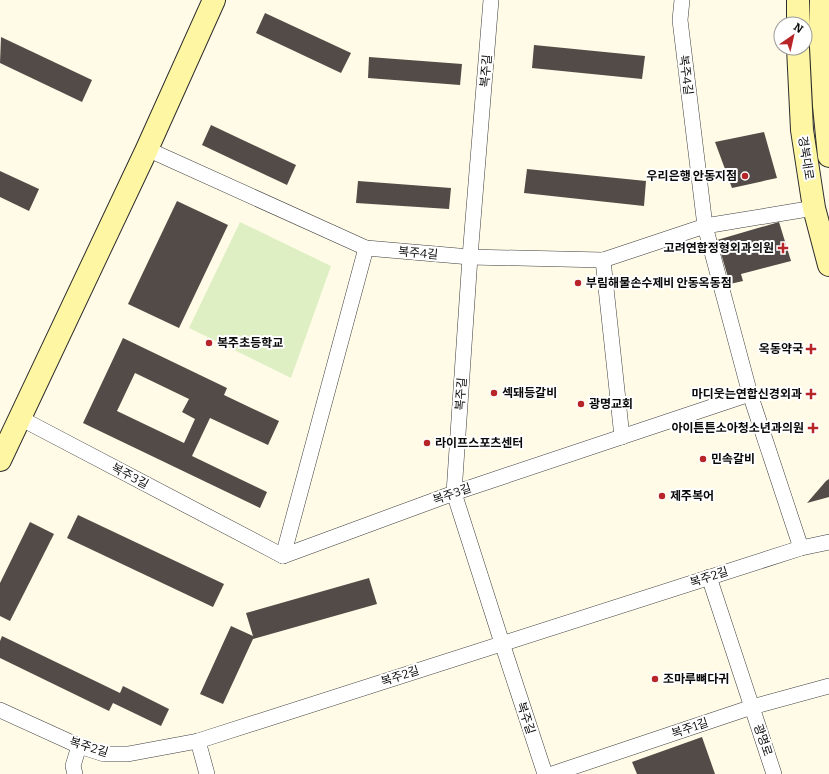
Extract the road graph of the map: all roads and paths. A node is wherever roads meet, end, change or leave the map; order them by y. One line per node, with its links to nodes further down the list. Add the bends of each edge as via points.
1 (214, 0): 8 (street)
2 (491, 0): 13 (street, 복주길)
3 (682, 0): 11 (street, 복주4길, via 680,20)
4 (798, 0): 6 (street)
5 (821, 0): 9 (street, 경북대로, via 821,59)
6 (798, 16)
7 (798, 56): 10 (street, 경북대로, via 802,130)
8 (147, 149): 12 (street, 복주4길); 17 (street)
9 (829, 156)
10 (814, 208): 11 (street, 복주4길); 15 (street, 경북대로)
11 (705, 226): 14 (street, 복주4길); 16 (street)
12 (366, 248): 13 (street, 복주4길); 23 (street)
13 (470, 257): 14 (street, 복주4길); 20 (street, 복주길)
14 (603, 260): 18 (street)
15 (829, 265)
16 (750, 394): 18 (street, 복주3길); 22 (street)
17 (20, 418): 19 (street); 23 (street, 복주3길)
18 (622, 437): 20 (street, 복주3길)
19 (0, 460)
20 (454, 493): 23 (street, 복주3길); 25 (street, 복주길)
21 (829, 542): 22 (street, 복주2길)
22 (801, 548): 24 (street, 복주2길)
23 (283, 556)
24 (709, 577): 25 (street, 복주2길); 27 (street, 광명로)
25 (502, 644): 29 (street, 복주2길); 33 (street, 복주길)
26 (829, 686): 27 (street, 복주1길)
27 (752, 707): 34 (street, 복주1길); 35 (street, 광명로)
28 (0, 710): 30 (street, 복주2길)
29 (198, 741): 30 (street, 복주2길, via 128,754 104,754); 32 (street)
30 (79, 746): 31 (street, via 73,766)
31 (75, 774)
32 (207, 774)
33 (545, 774)
34 (552, 774)
35 (774, 774)

